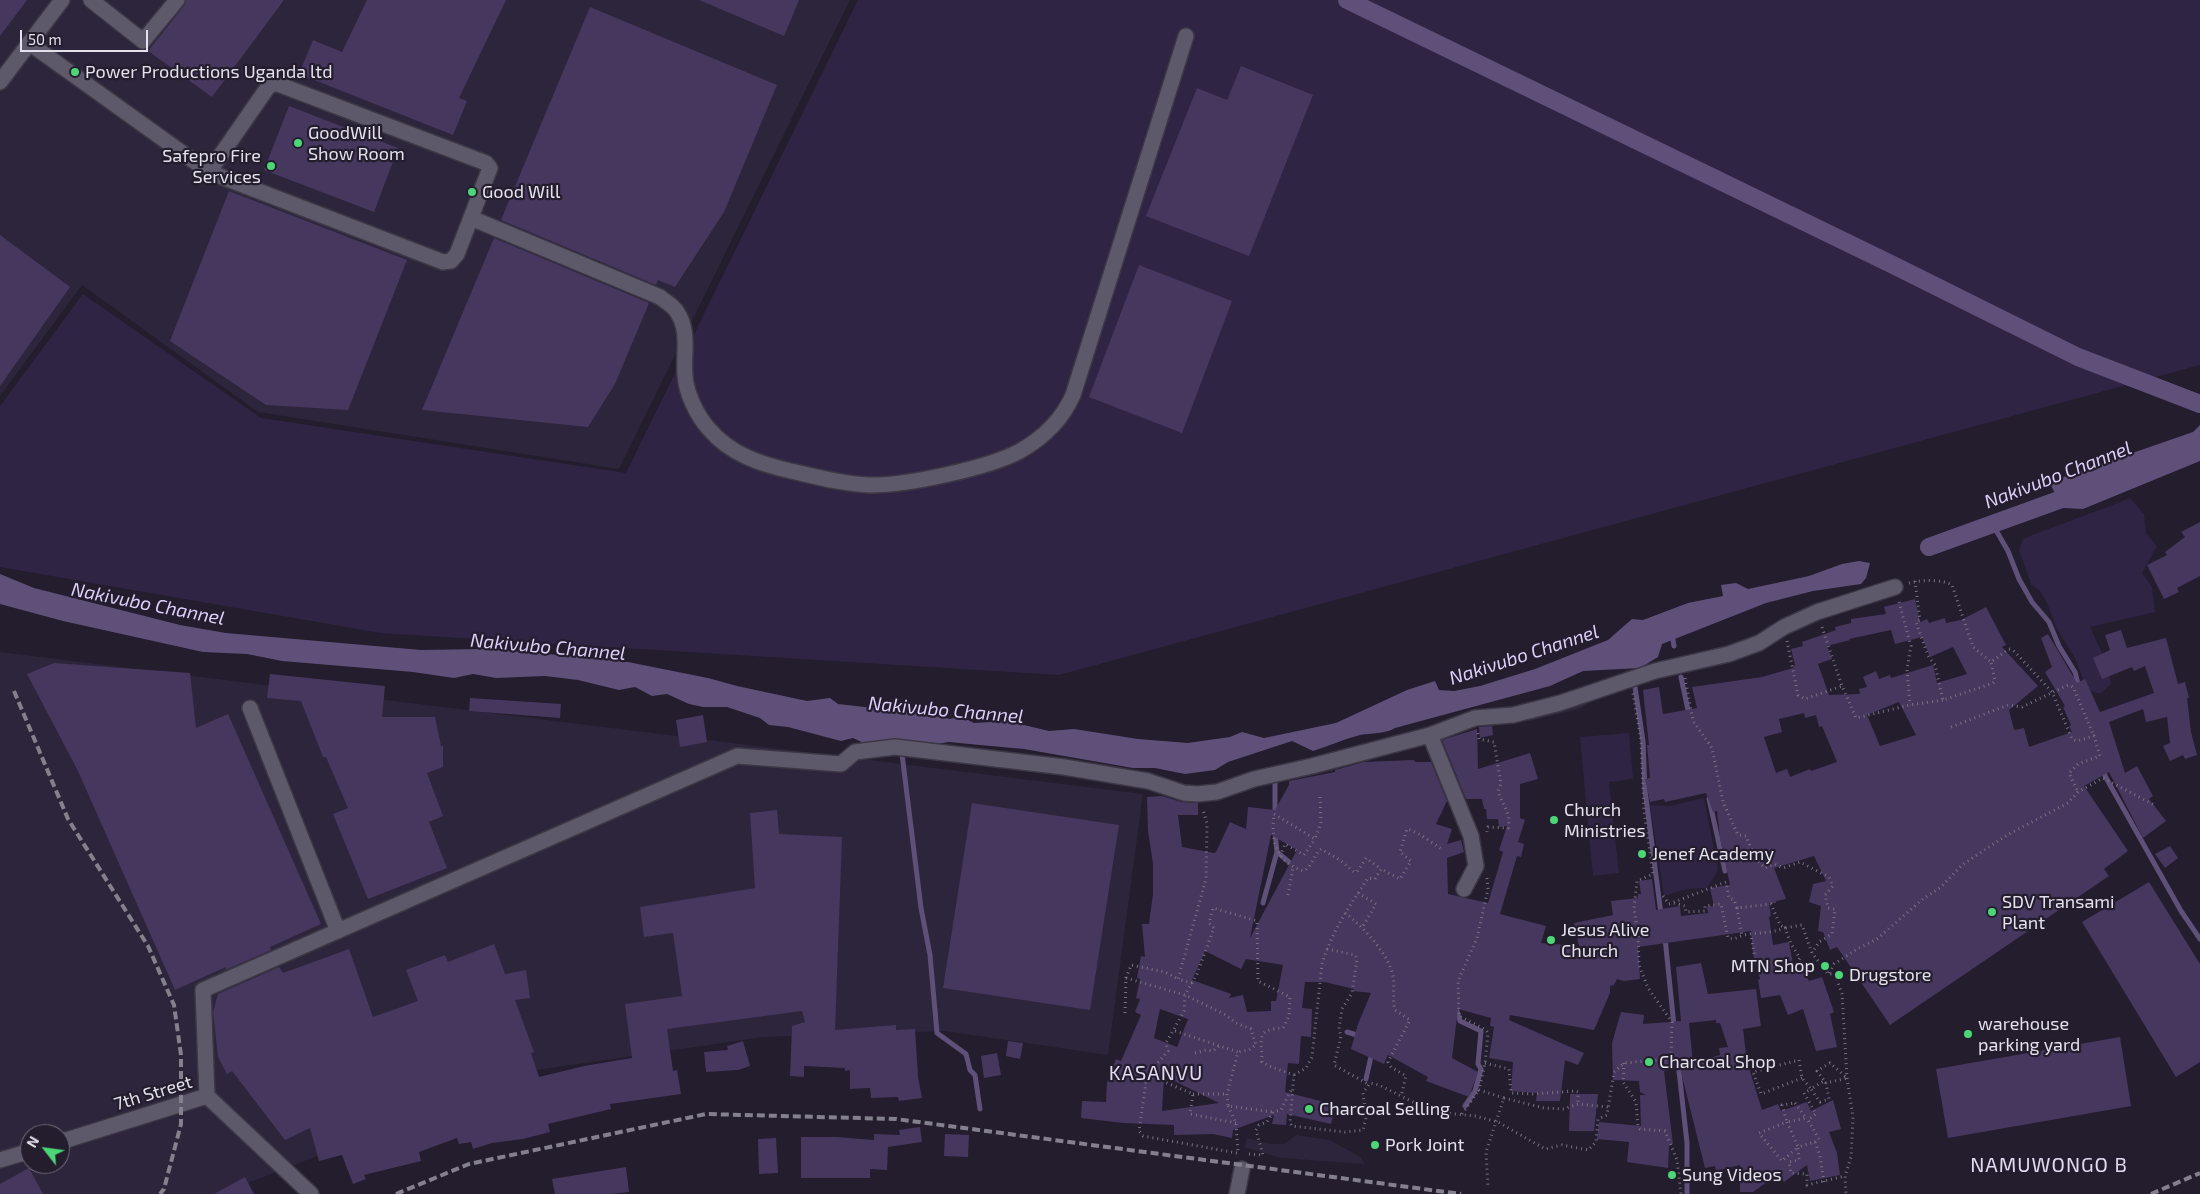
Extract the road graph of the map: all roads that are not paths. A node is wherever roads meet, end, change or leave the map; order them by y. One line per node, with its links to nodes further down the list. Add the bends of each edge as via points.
1 (62, 0): 5 (street)
2 (91, 0): 3 (street, via 143,41)
3 (177, 0)
4 (1186, 36): 8 (street, via 1065,414 1050,430 1019,452 981,465 919,480 870,485 828,480 765,465 728,448 708,429 696,411 685,377 685,328 677,311 660,297)
5 (30, 43): 6 (street); 7 (street)
6 (0, 82)
7 (209, 172): 8 (street, via 443,262 452,261 457,254); 8 (street, via 268,87 275,83 486,163 490,168)
8 (471, 218)
9 (1895, 588): 11 (street, via 1816,612 1729,654 1514,715 1472,719)
10 (250, 708): 13 (street)
11 (1430, 735): 12 (street, via 1471,836 1476,866); 13 (street, via 1254,778 1216,792 1197,794 1148,781 1064,767 895,747 855,752 841,764 737,756)
12 (1464, 889)
13 (338, 931): 14 (street, via 203,990)
14 (207, 1096): 15 (street, 7th Street); 19 (street, 7th Street)
15 (70, 1139)
16 (20, 1154): 17 (street)
17 (0, 1160)
18 (1242, 1170): 20 (street)
19 (311, 1194)
20 (1237, 1194)

